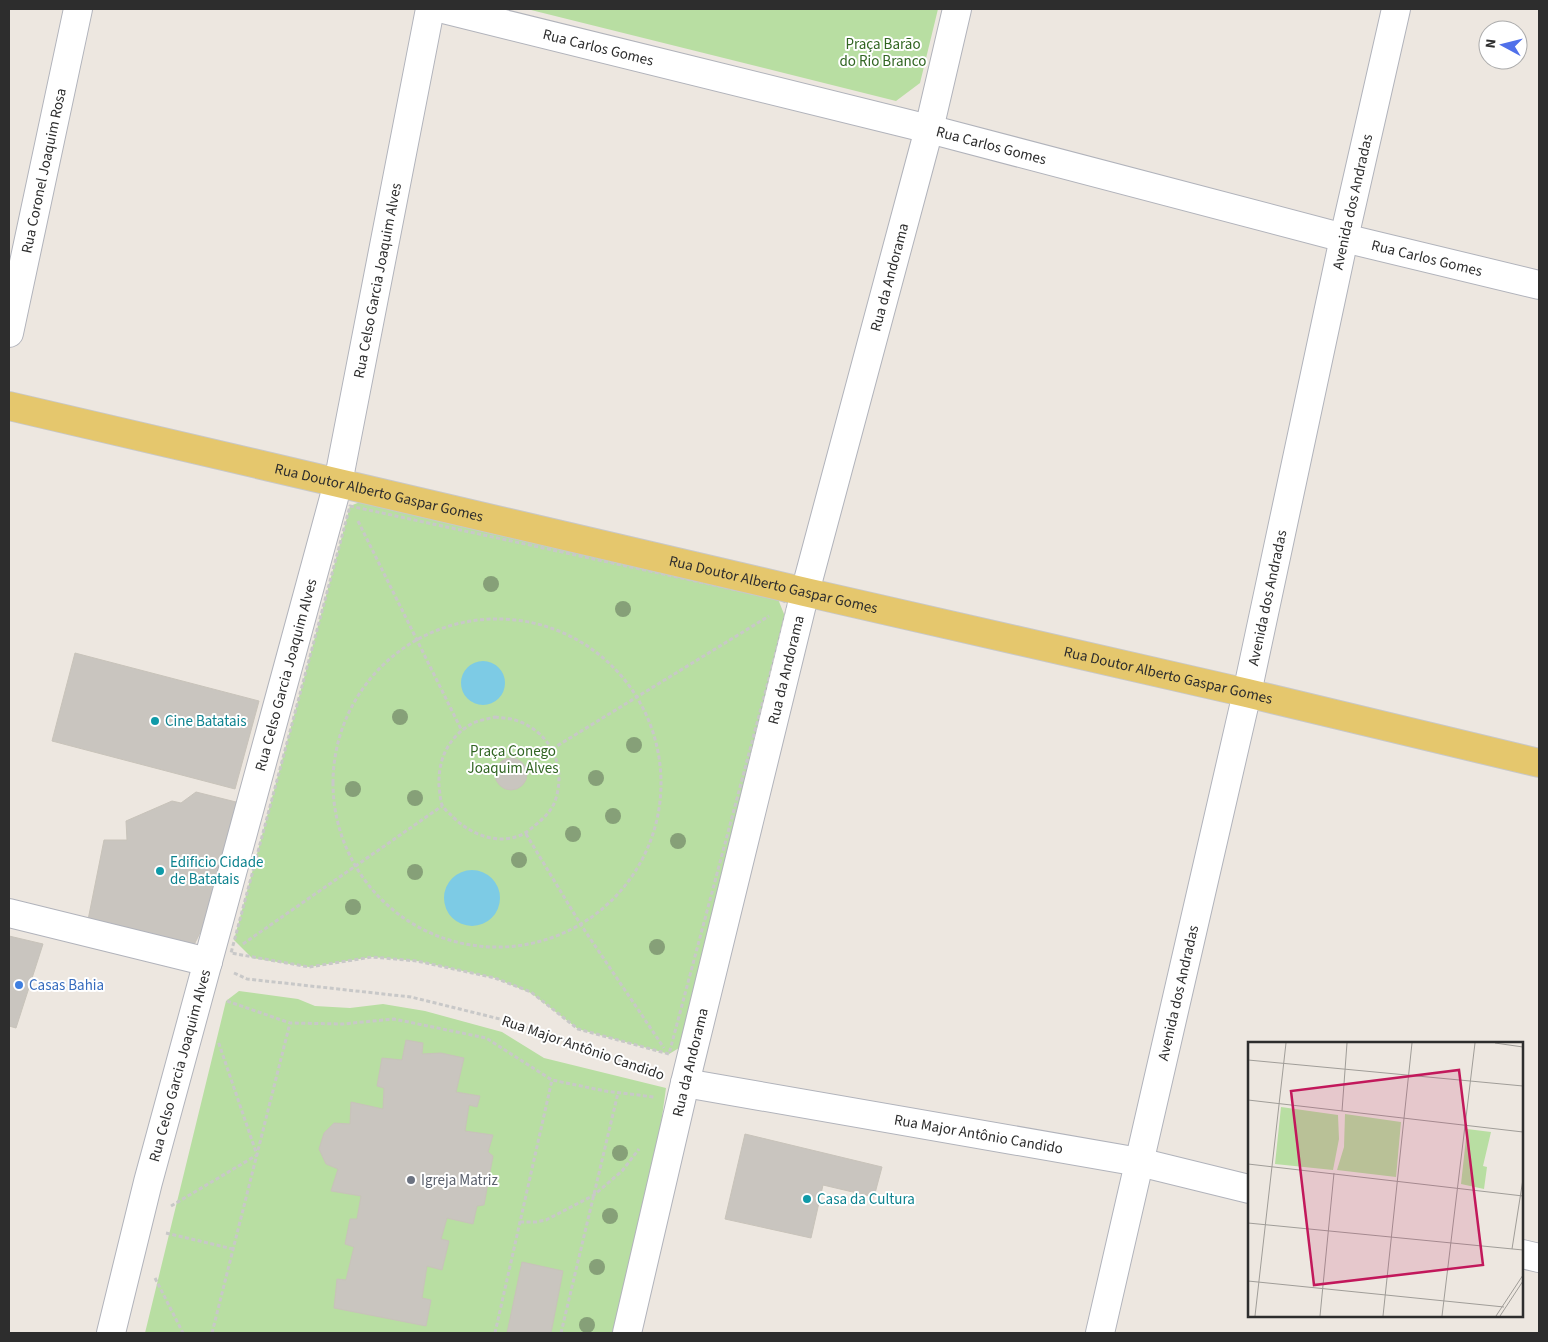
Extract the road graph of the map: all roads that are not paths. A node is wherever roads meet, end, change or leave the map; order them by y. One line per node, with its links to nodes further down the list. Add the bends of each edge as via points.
1 (78, 9): 9 (street, Rua Coronel Joaquim Rosa)
2 (430, 9): 11 (street, Rua Celso Garcia Joaquim Alves)
3 (443, 9): 6 (street, Rua Carlos Gomes)
4 (957, 9): 6 (street, Rua da Andorama)
5 (1396, 9): 7 (street, Avenida dos Andradas)
6 (929, 129): 7 (street, Rua Carlos Gomes); 12 (street, Rua da Andorama)
7 (1344, 238): 8 (street, Rua Carlos Gomes); 13 (street, Avenida dos Andradas)
8 (1539, 285)
9 (9, 333)
10 (9, 406): 11 (main road, Rua Doutor Alberto Gaspar Gomes)
11 (344, 494): 12 (main road, Rua Doutor Alberto Gaspar Gomes); 16 (street, Rua Celso Garcia Joaquim Alves)
12 (797, 598): 13 (main road, Rua Doutor Alberto Gaspar Gomes); 17 (street, Rua da Andorama)
13 (1247, 693): 14 (main road, Rua Doutor Alberto Gaspar Gomes); 18 (street, Avenida dos Andradas)
14 (1539, 764)
15 (9, 913): 16 (street)
16 (219, 958): 22 (street, Rua Celso Garcia Joaquim Alves, via 148,1182)
17 (685, 1083): 18 (street, Rua Major Antônio Candido); 23 (street, Rua da Andorama)
18 (1139, 1162): 19 (street, Rua Major Antônio Candido); 24 (street, Avenida dos Andradas)
19 (1248, 1189)
20 (1523, 1254): 21 (street)
21 (1539, 1258)
22 (111, 1333)
23 (627, 1333)
24 (1100, 1333)

